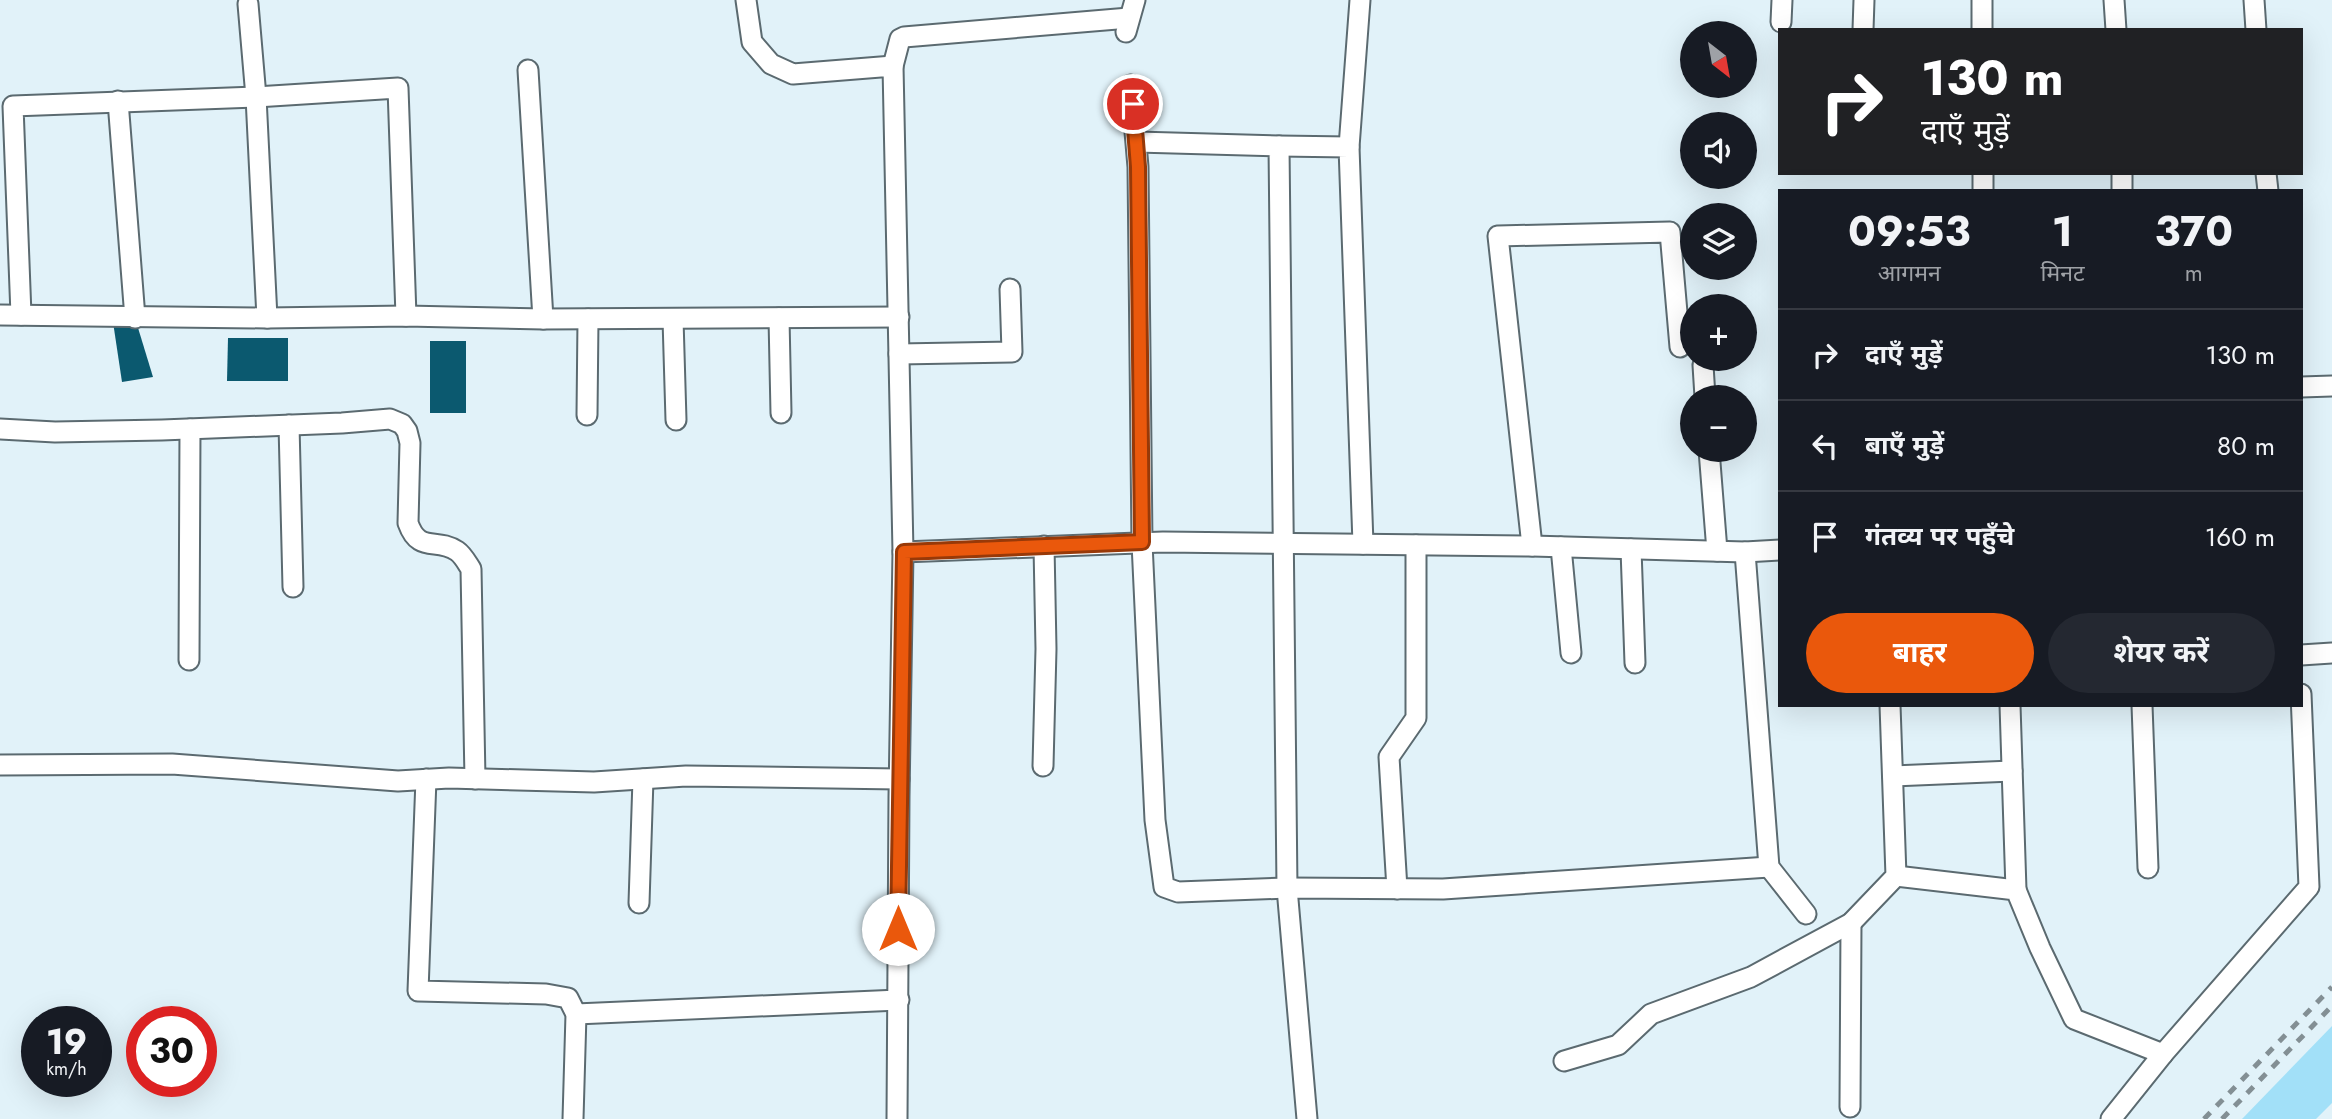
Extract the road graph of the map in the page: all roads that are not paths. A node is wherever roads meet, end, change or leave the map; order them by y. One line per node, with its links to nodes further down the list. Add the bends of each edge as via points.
1 (746, 0): 15 (street, via 752,41 771,64 793,74)
2 (1360, 0): 22 (street)
3 (1782, 0): 10 (street)
4 (1864, 0): 11 (street)
5 (1982, 0): 12 (street)
6 (2114, 0): 13 (street)
7 (2254, 0): 14 (street)
8 (248, 4): 18 (street)
9 (1130, 17): 15 (street, via 904,37)
10 (1782, 22)
11 (1863, 28)
12 (1982, 28)
13 (2116, 28)
14 (2256, 28)
15 (892, 66): 27 (street)
16 (528, 70): 31 (street)
17 (1132, 85): 20 (street)
18 (256, 97): 19 (street); 26 (street, via 398,88); 29 (street)
19 (118, 101): 25 (street, via 13,106); 28 (street)
20 (1137, 142): 21 (street); 45 (street)
21 (1279, 146): 22 (street); 46 (street)
22 (1349, 146): 47 (street)
23 (1010, 289): 35 (street, via 1012,352)
24 (0, 315): 25 (street)
25 (21, 315): 28 (street)
26 (406, 316): 29 (street); 31 (street)
27 (900, 317): 30 (street); 35 (street)
28 (135, 318): 29 (street)
29 (267, 318)
30 (779, 318): 33 (street); 38 (street)
31 (543, 319): 32 (street)
32 (588, 319): 33 (street); 39 (street)
33 (673, 319): 40 (street)
34 (1680, 347): 49 (street, via 1670,232 1498,236)
35 (900, 354): 56 (street)
36 (2332, 386): 37 (street)
37 (2303, 387)
38 (781, 413)
39 (587, 415)
40 (676, 419)
41 (289, 425): 43 (street); 57 (street); 72 (street, via 390,419 407,431 411,531 421,542 460,553 471,569)
42 (0, 429): 43 (street)
43 (190, 429): 61 (street)
44 (1710, 462): 54 (street)
45 (1142, 542): 46 (street); 50 (street); 78 (street, via 1155,820 1164,887 1178,891)
46 (1284, 543): 47 (street); 78 (street)
47 (1363, 544): 48 (street)
48 (1416, 545): 49 (street); 79 (street, via 1416,718 1389,757)
49 (1532, 546): 51 (street)
50 (1044, 547): 56 (street); 68 (street)
51 (1561, 547): 52 (street); 58 (street)
52 (1632, 549): 54 (street); 62 (street)
53 (1778, 550): 55 (street)
54 (1717, 551): 55 (street)
55 (1745, 551): 75 (street)
56 (904, 552): 74 (street)
57 (293, 587)
58 (1571, 653)
59 (2332, 653): 60 (street)
60 (2303, 655)
61 (190, 660)
62 (1635, 663)
63 (1890, 707): 70 (street)
64 (2010, 707): 69 (street)
65 (2141, 707): 76 (street)
66 (2302, 707): 86 (street, via 2309,887)
67 (0, 765): 71 (street, via 172,764 365,780)
68 (1043, 766)
69 (2012, 771): 70 (street); 80 (street)
70 (1893, 776): 77 (street)
71 (426, 779): 72 (street); 85 (street, via 418,991 546,993 568,998)
72 (475, 779): 73 (street)
73 (643, 779): 74 (street); 81 (street)
74 (899, 779): 84 (street)
75 (1769, 867): 79 (street); 82 (street)
76 (2148, 868)
77 (1896, 876): 80 (street); 83 (street)
78 (1287, 888): 79 (street); 91 (street)
79 (1397, 889)
80 (2016, 890): 86 (street, via 2074,1019)
81 (639, 903)
82 (1806, 914)
83 (1851, 923): 87 (street, via 1751,976 1651,1014 1618,1045); 88 (street)
84 (898, 1000): 85 (street); 90 (street)
85 (576, 1014): 89 (street)
86 (2163, 1054): 92 (street)
87 (1564, 1061)
88 (1850, 1107)
89 (573, 1119)
90 (897, 1119)
91 (1307, 1119)
92 (2111, 1119)

